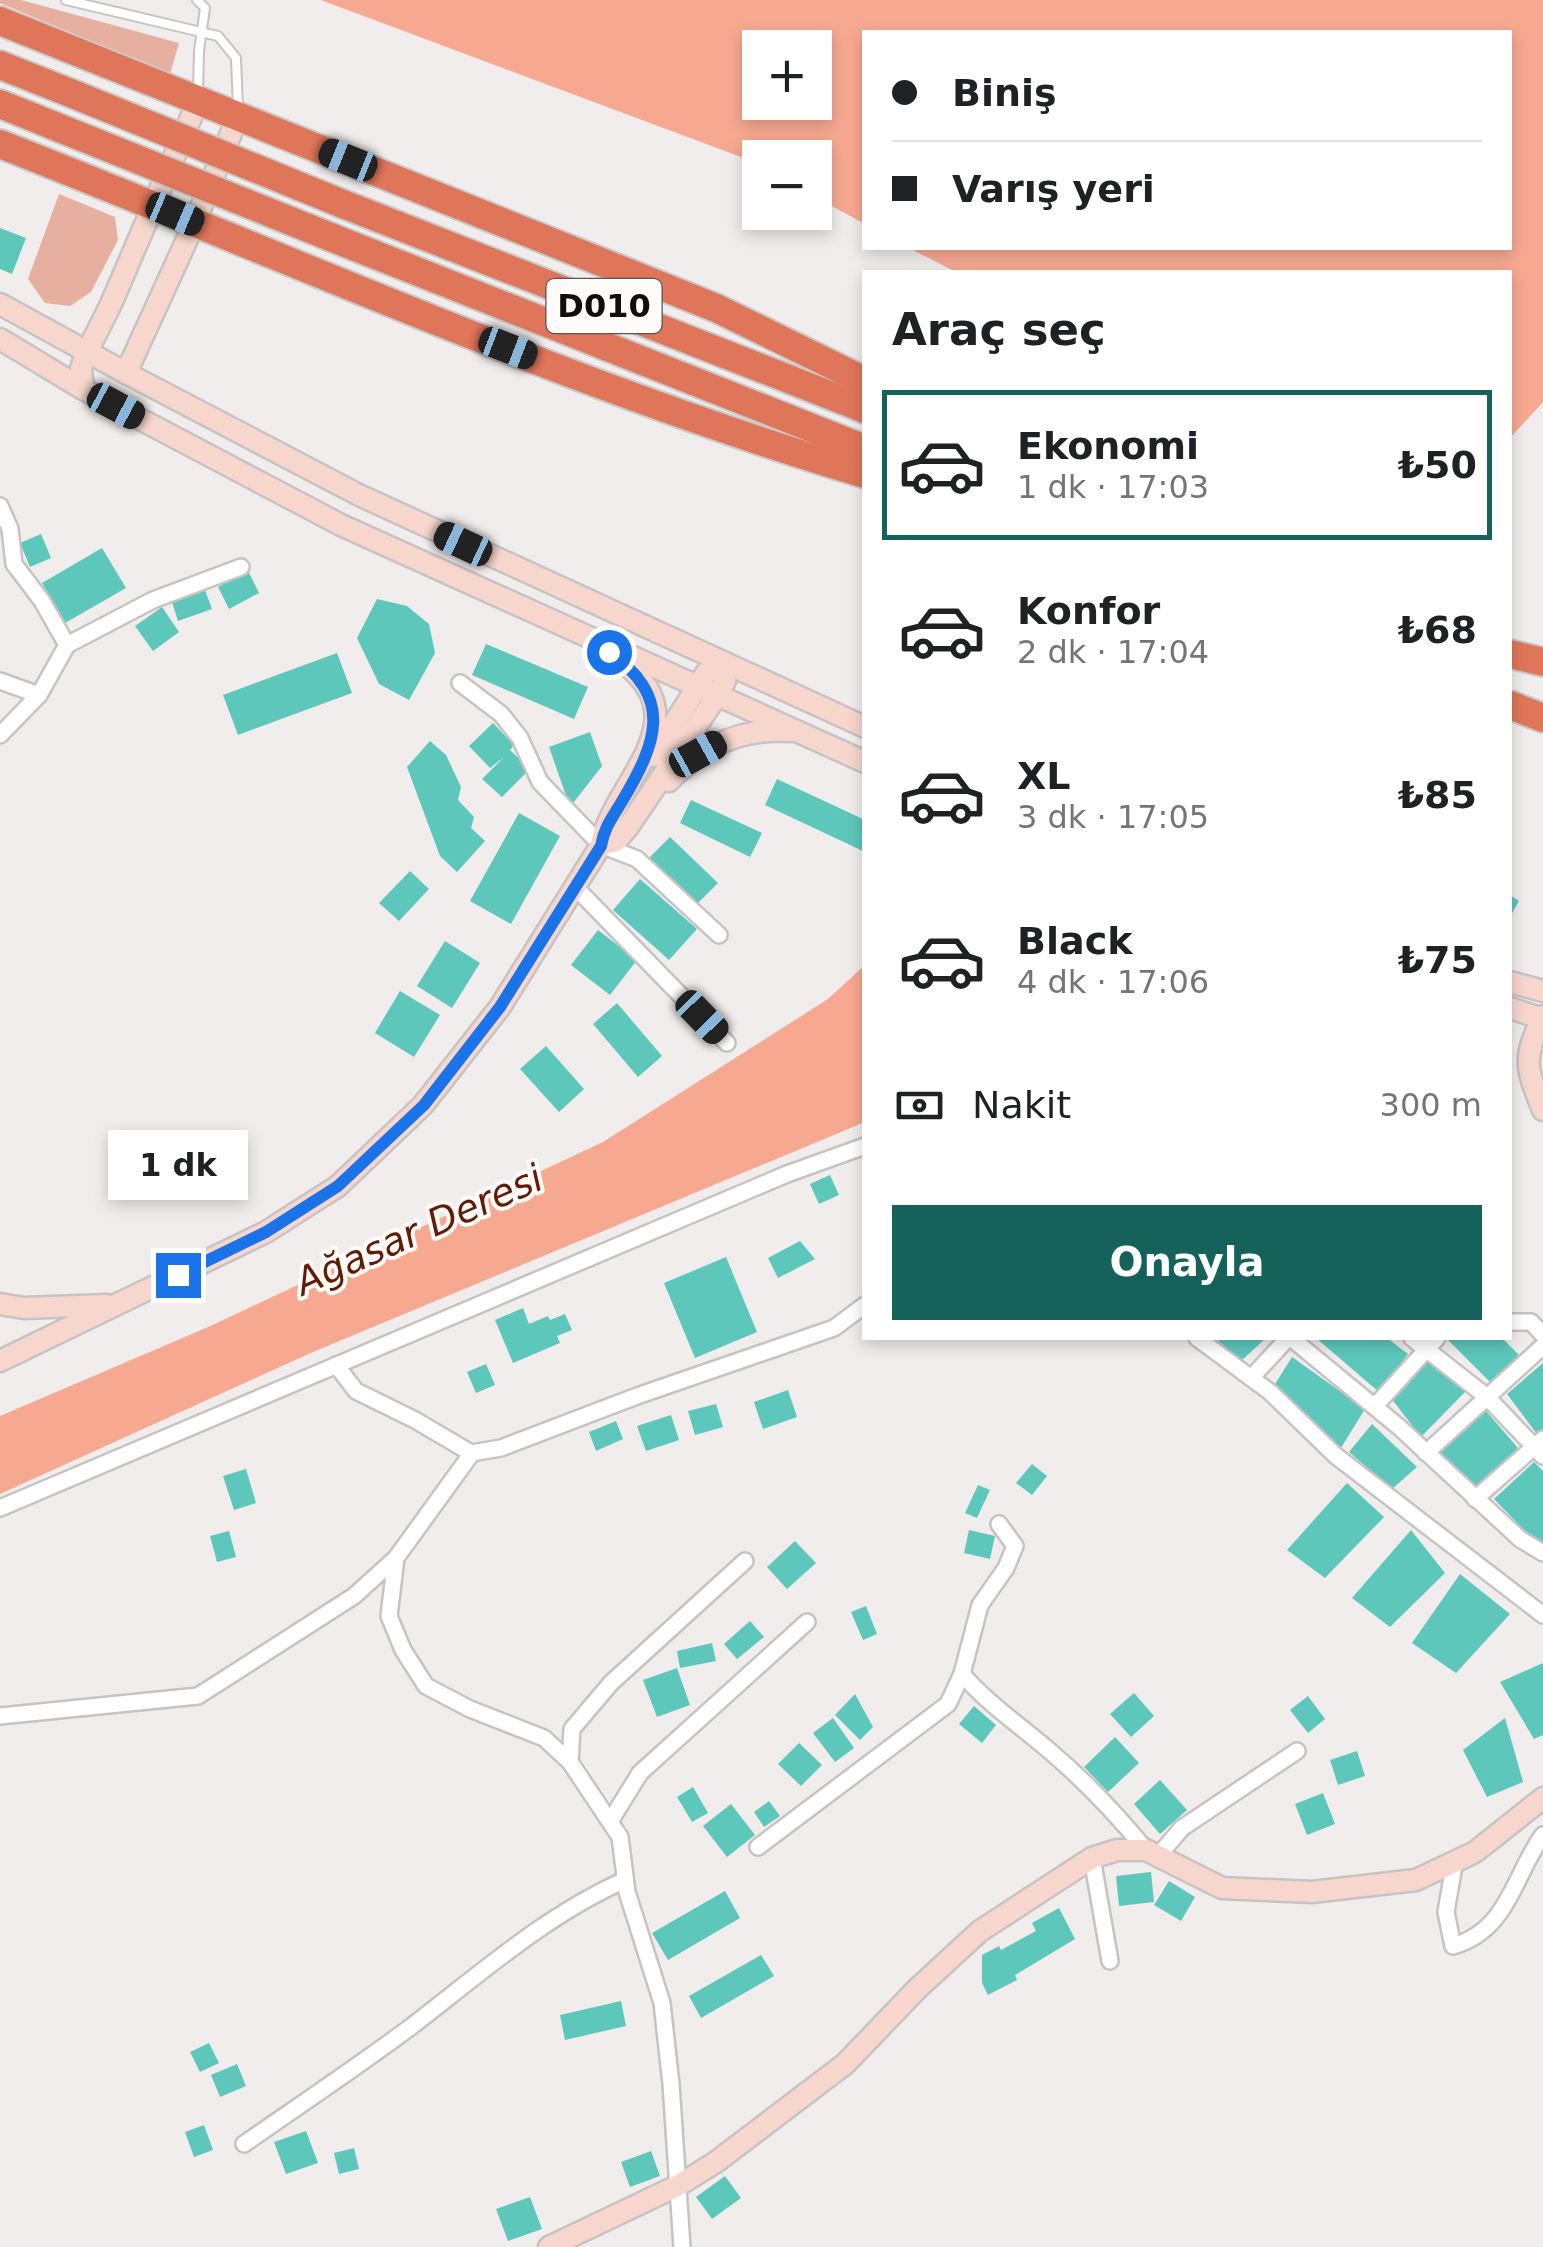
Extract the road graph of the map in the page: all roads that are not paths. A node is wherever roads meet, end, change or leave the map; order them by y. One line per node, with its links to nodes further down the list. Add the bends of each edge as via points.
1 (66, 0): 4 (lane)
2 (197, 0): 4 (lane, via 205,8)
3 (0, 21): 6 (highway)
4 (202, 31): 6 (lane); 8 (lane, via 218,36 236,58)
5 (0, 65): 18 (highway, D010, bridge)
6 (198, 101): 8 (highway); 10 (main road)
7 (0, 104): 19 (highway, D010, bridge)
8 (238, 116): 11 (main road); 16 (highway, via 716,308)
9 (0, 144): 10 (highway)
10 (155, 205): 11 (highway); 14 (main road)
11 (195, 222): 15 (main road); 20 (highway, via 705,424)
12 (0, 304): 14 (main road)
13 (0, 339): 17 (main road)
14 (87, 352): 15 (main road); 17 (main road)
15 (126, 373): 27 (main road, via 360,495)
16 (862, 380)
17 (83, 388): 23 (main road, via 341,525)
18 (862, 408)
19 (862, 449)
20 (862, 473)
21 (0, 506): 24 (street, via 14,564)
22 (241, 567): 24 (street, via 153,600)
23 (592, 641): 30 (main road); 38 (main road, via 641,680 654,710 648,750)
24 (68, 645): 31 (street)
25 (1512, 654): 26 (highway)
26 (1543, 662)
27 (726, 664): 30 (main road, via 725,680); 34 (main road)
28 (0, 681): 31 (street)
29 (460, 682): 40 (street, via 501,714 540,782)
30 (708, 690): 35 (main road); 38 (main road); 39 (main road)
31 (38, 695): 36 (street)
32 (1512, 706): 33 (highway)
33 (1543, 718)
34 (862, 726)
35 (799, 732): 37 (main road); 39 (main road, via 746,734 698,754)
36 (0, 735)
37 (862, 761)
38 (622, 800): 40 (main road)
39 (628, 828): 40 (main road)
40 (601, 846): 41 (main road); 42 (street, via 637,859)
41 (576, 888): 47 (street); 51 (main road, via 500,1007 424,1105 338,1186 266,1232)
42 (719, 935)
43 (1512, 982): 44 (main road)
44 (1543, 990)
45 (1512, 1009): 46 (main road)
46 (1543, 1018): 48 (main road, via 1528,1046 1528,1075)
47 (727, 1043)
48 (1543, 1110)
49 (862, 1147): 61 (street)
50 (0, 1304): 51 (main road)
51 (119, 1304): 60 (main road)
52 (862, 1307): 66 (street, via 834,1328)
53 (1512, 1322): 54 (street, via 1530,1322)
54 (1543, 1335)
55 (1200, 1340): 62 (street)
56 (1288, 1340): 62 (street)
57 (1292, 1340): 64 (street)
58 (1432, 1343): 63 (street); 64 (street)
59 (1543, 1346): 63 (street)
60 (0, 1361)
61 (336, 1365): 66 (street, via 356,1391); 69 (street)
62 (1251, 1378): 74 (street, via 1336,1456)
63 (1488, 1397): 65 (street); 67 (street)
64 (1375, 1406): 67 (street)
65 (1540, 1448): 68 (street)
66 (472, 1453): 72 (street)
67 (1426, 1453): 68 (street)
68 (1475, 1499): 71 (street)
69 (0, 1508)
70 (999, 1524): 76 (street, via 1016,1546 980,1606)
71 (1543, 1552)
72 (396, 1558): 77 (street, via 354,1596 198,1696); 79 (street, via 389,1616 426,1686 544,1738)
73 (746, 1560): 79 (street, via 611,1683 572,1729)
74 (1543, 1615)
75 (808, 1622): 81 (street, via 640,1773)
76 (962, 1674): 83 (street, via 948,1704); 84 (street)
77 (0, 1716)
78 (1297, 1751): 84 (street)
79 (570, 1762): 81 (street)
80 (1543, 1798): 86 (main road, via 1476,1852)
81 (610, 1820): 87 (street, via 620,1837)
82 (1543, 1835): 86 (street, via 1505,1907 1471,1941 1453,1946 1446,1912)
83 (758, 1847)
84 (1152, 1853): 85 (main road, via 1117,1850); 86 (main road, via 1222,1888 1312,1892 1416,1880)
85 (1092, 1858): 88 (street); 90 (main road, via 980,1932 845,2064)
86 (1454, 1860)
87 (625, 1880): 89 (street, via 544,1925); 90 (street, via 662,2003)
88 (1110, 1961)
89 (244, 2144)
90 (679, 2185): 91 (main road); 92 (street)
91 (550, 2247)
92 (682, 2247)

